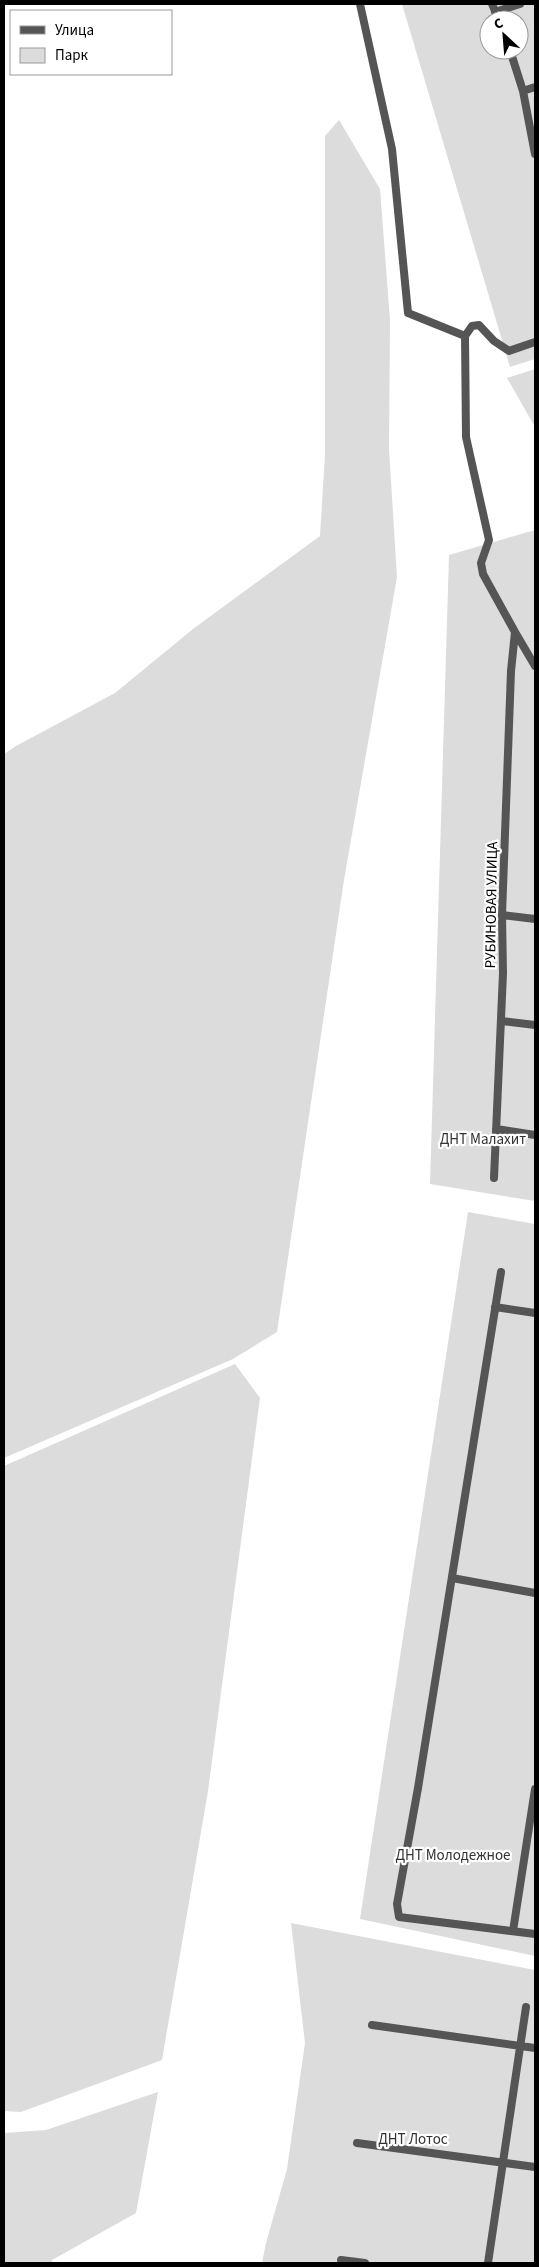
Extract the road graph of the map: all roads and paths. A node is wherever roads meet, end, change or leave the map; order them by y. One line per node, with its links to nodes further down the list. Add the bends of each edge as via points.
1 (360, 4): 8 (street, via 392,149 408,313)
2 (520, 4): 3 (street)
3 (501, 10)
4 (513, 60): 6 (street)
5 (535, 87): 6 (street)
6 (523, 90): 7 (street)
7 (535, 154)
8 (465, 336): 9 (street, via 472,326 479,325 494,342 509,351); 10 (street, via 466,437 489,540 481,563 483,574)
9 (535, 342)
10 (515, 632): 11 (street); 12 (street, РУБИНОВАЯ УЛИЦА)
11 (535, 666)
12 (502, 914): 13 (street); 14 (street, РУБИНОВАЯ УЛИЦА)
13 (535, 919)
14 (502, 1021): 15 (street); 16 (street, РУБИНОВАЯ УЛИЦА)
15 (535, 1026)
16 (496, 1129): 17 (street); 18 (street, РУБИНОВАЯ УЛИЦА)
17 (535, 1135)
18 (494, 1178)
19 (501, 1272): 20 (street)
20 (495, 1307): 21 (street); 22 (street)
21 (535, 1313)
22 (452, 1578): 23 (street); 25 (street, via 397,1904 399,1917)
23 (535, 1593)
24 (535, 1790): 25 (street)
25 (513, 1931): 26 (street)
26 (535, 1934)
27 (526, 2006): 29 (street)
28 (372, 2025): 29 (street)
29 (520, 2046): 30 (street); 32 (street)
30 (535, 2048)
31 (357, 2143): 32 (street)
32 (504, 2163): 33 (street); 36 (street)
33 (535, 2167)
34 (342, 2260): 35 (street)
35 (365, 2263)
36 (488, 2263)

